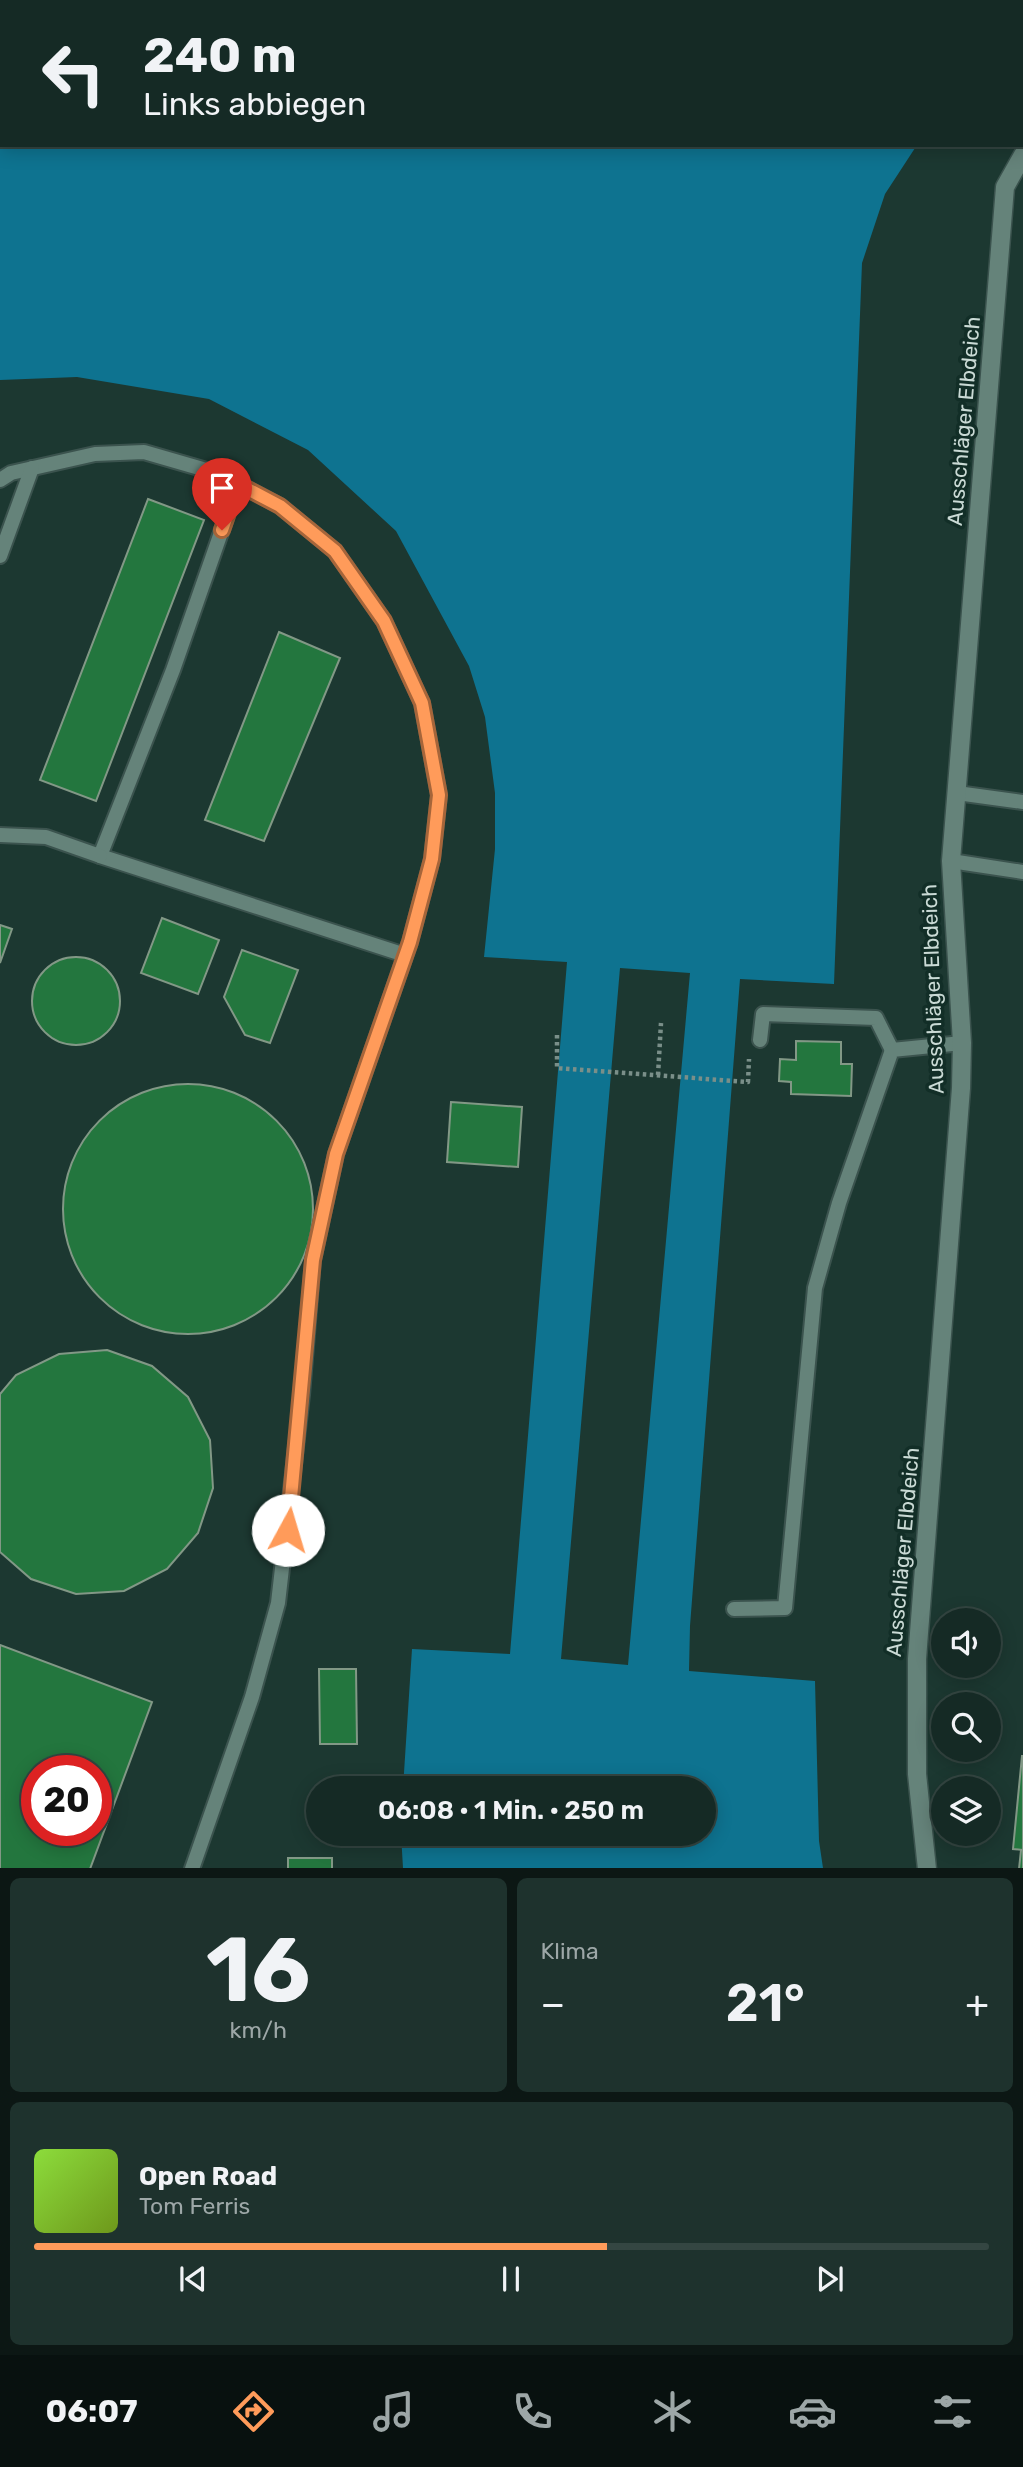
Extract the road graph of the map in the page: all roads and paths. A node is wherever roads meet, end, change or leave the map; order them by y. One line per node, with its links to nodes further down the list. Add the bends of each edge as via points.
1 (1023, 155): 6 (street, Ausschläger Elbdeich, via 1005,187)
2 (32, 468): 3 (lane); 4 (lane, via 95,454 144,452 220,474); 5 (lane)
3 (0, 480)
4 (238, 484): 9 (lane, via 173,670); 12 (lane, via 280,506 335,551 384,621 422,703 439,795 432,859)
5 (0, 556)
6 (957, 793): 7 (lane); 10 (street, Ausschläger Elbdeich)
7 (1023, 802)
8 (0, 835): 9 (lane, via 46,837)
9 (100, 856): 12 (lane)
10 (951, 862): 11 (lane); 15 (street, Ausschläger Elbdeich)
11 (1023, 872)
12 (405, 955): 20 (lane, via 336,1154 313,1260 278,1603 252,1698)
13 (661, 1023): 18 (path)
14 (557, 1035): 18 (path, via 557,1068)
15 (962, 1043): 17 (lane); 21 (street, Ausschläger Elbdeich, via 917,1658 917,1774)
16 (754, 1045): 17 (lane, via 763,1014 876,1018); 18 (path, via 748,1082)
17 (892, 1050): 19 (lane, via 815,1288 785,1608)
18 (658, 1076)
19 (734, 1609)
20 (192, 1868)
21 (927, 1868)

